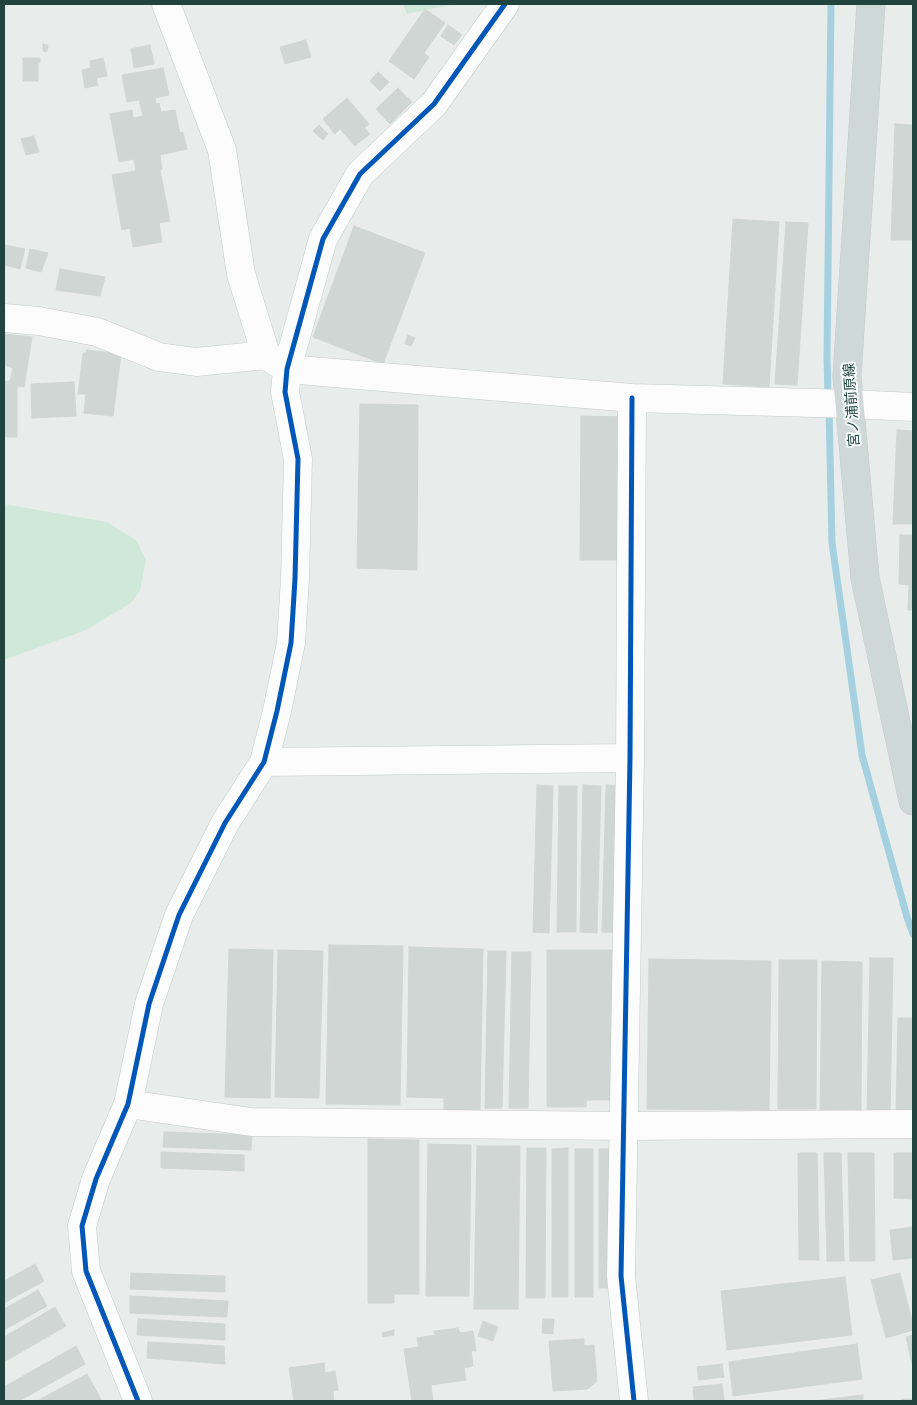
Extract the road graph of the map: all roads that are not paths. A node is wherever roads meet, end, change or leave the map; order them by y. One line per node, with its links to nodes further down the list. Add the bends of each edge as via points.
1 (166, 4): 5 (street, via 222,150 240,274)
2 (505, 4): 5 (street, via 434,104 360,174 323,239)
3 (870, 4): 7 (main road, 宮ノ浦前原線, via 848,376)
4 (4, 318): 5 (street, via 97,332 158,357 196,362)
5 (277, 362): 6 (street); 10 (street, via 298,459 294,588 291,643)
6 (632, 398): 7 (street); 9 (street)
7 (851, 404): 8 (street); 11 (main road, 宮ノ浦前原線, via 865,578)
8 (913, 408)
9 (630, 758): 10 (street); 14 (street)
10 (264, 762): 12 (street, via 225,823 179,915 149,1004)
11 (913, 801)
12 (128, 1104): 14 (street, via 251,1122); 15 (street, via 96,1179 82,1226 86,1271)
13 (913, 1124): 14 (street)
14 (624, 1126): 16 (street, via 622,1276)
15 (138, 1401)
16 (634, 1401)

